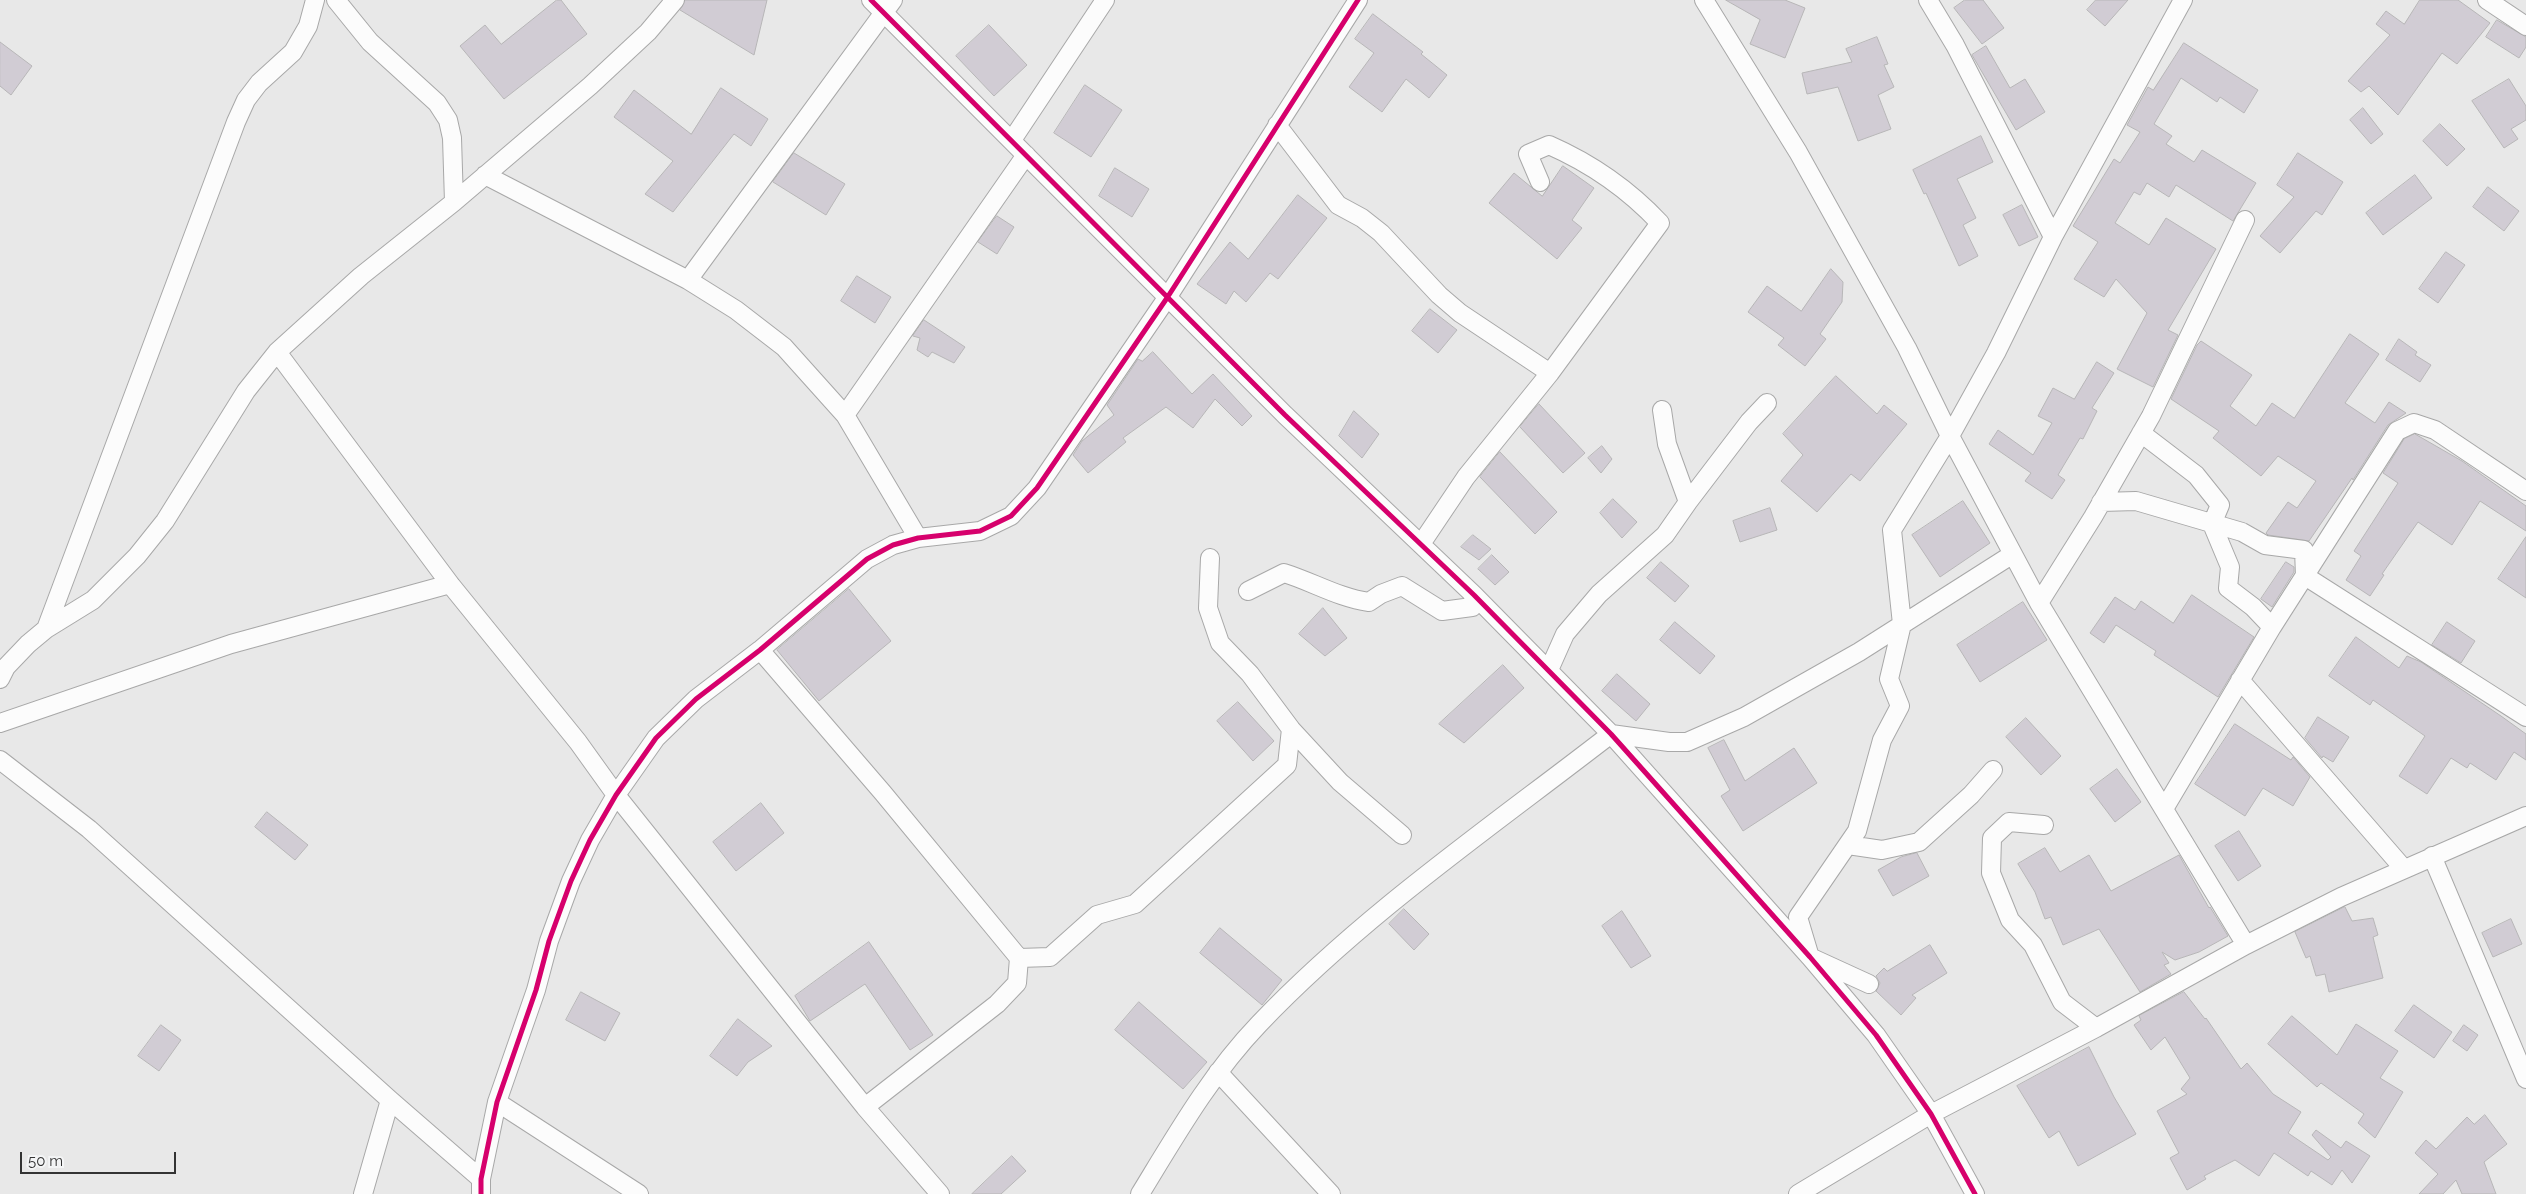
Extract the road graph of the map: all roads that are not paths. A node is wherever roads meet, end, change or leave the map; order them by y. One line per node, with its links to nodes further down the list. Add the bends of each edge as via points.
1 (315, 0): 45 (street, via 308,26 293,52 259,83 246,100 236,122)
2 (336, 0): 18 (street, via 370,42 437,103 448,120 452,138)
3 (674, 0): 16 (street, via 641,39)
4 (871, 0): 11 (street)
5 (1105, 0): 14 (street)
6 (1358, 0): 13 (street)
7 (1704, 0): 29 (street, via 1798,152 1907,348)
8 (1928, 0): 20 (street)
9 (2183, 0): 20 (street)
10 (2487, 0): 12 (street)
11 (889, 7): 14 (street); 21 (street)
12 (2526, 26)
13 (1277, 125): 22 (street); 24 (street, via 1338,205 1362,218 1381,234 1460,313)
14 (1012, 140): 15 (street)
15 (1026, 155): 22 (street); 27 (street)
16 (485, 175): 18 (street); 21 (street)
17 (1540, 182): 24 (street, via 1528,154 1549,145 1573,156 1639,200 1660,223)
18 (454, 202): 23 (street, via 362,276)
19 (2245, 220): 28 (street)
20 (2053, 237): 29 (street, via 1996,353)
21 (688, 280): 27 (street, via 736,310 784,347)
22 (1167, 298): 34 (street, via 1037,488 1011,516 980,531); 35 (street, via 1284,415)
23 (277, 352): 39 (street); 45 (street, via 246,391 165,521 138,556 93,600)
24 (1550, 373): 35 (street, via 1466,478)
25 (1768, 403): 31 (street, via 1749,422)
26 (1662, 410): 31 (street, via 1667,444)
27 (845, 415): 34 (street)
28 (2141, 433): 32 (street); 33 (street, via 2196,475 2220,505)
29 (1950, 436): 36 (street); 43 (street, via 1892,530)
30 (2526, 491): 38 (street, via 2435,430 2414,424 2398,432)
31 (1688, 502): 48 (street, via 1665,535 1599,594 1565,634)
32 (2101, 502): 33 (street, via 2136,501); 42 (street)
33 (2212, 524): 38 (street, via 2242,532 2266,545 2304,550); 44 (street, via 2230,567 2228,588)
34 (918, 538): 46 (street, via 893,545 867,559)
35 (1422, 544): 41 (street)
36 (2013, 554): 42 (street); 43 (street)
37 (1210, 558): 52 (street, via 1208,608 1220,643 1250,674)
38 (2305, 576): 44 (street); 50 (street)
39 (450, 584): 51 (street, via 231,644); 56 (street, via 578,742)
40 (1248, 591): 41 (street, via 1284,572 1348,599 1369,602 1402,586 1442,611 1472,607)
41 (1474, 594): 48 (street)
42 (2039, 603): 57 (street)
43 (1902, 624): 53 (street, via 1777,700 1687,742); 61 (street, via 1889,679 1900,706 1882,740 1858,831)
44 (2272, 627): 49 (street)
45 (46, 629): 47 (street)
46 (760, 650): 56 (street, via 696,699 656,738); 66 (street)
47 (2, 670)
48 (1549, 670): 53 (street)
49 (2240, 680): 57 (street); 63 (street)
50 (2526, 717)
51 (0, 723)
52 (1291, 729): 60 (street, via 1340,782); 66 (street, via 1287,765 1135,904 1097,914 1050,957)
53 (1611, 734): 65 (street); 69 (street, via 1356,931 1258,1025)
54 (0, 760): 71 (street, via 89,829)
55 (1992, 770): 61 (street, via 1920,842 1882,850)
56 (616, 795): 72 (street, via 571,881); 73 (street)
57 (2164, 809): 64 (street)
58 (2526, 816): 62 (street)
59 (2044, 825): 68 (street, via 2009,822 1992,838 1991,873 2010,920 2032,945 2062,1002)
60 (1402, 835)
61 (1848, 845): 65 (street, via 1798,917)
62 (2432, 856): 63 (street); 70 (street)
63 (2404, 869): 64 (street)
64 (2246, 945): 68 (street)
65 (1810, 956): 67 (street); 74 (street, via 1876,1035)
66 (1019, 958): 73 (street, via 1017,983 997,1004)
67 (1870, 984)
68 (2096, 1028): 74 (street)
69 (1218, 1072): 79 (street); 80 (street)
70 (2526, 1079)
71 (390, 1100): 75 (street); 76 (street)
72 (497, 1102): 75 (street); 77 (street)
73 (864, 1107): 78 (street)
74 (1931, 1114): 81 (street); 82 (street)
75 (481, 1186)
76 (363, 1194)
77 (639, 1194)
78 (940, 1194)
79 (1140, 1194)
80 (1331, 1194)
81 (1798, 1194)
82 (1975, 1194)

